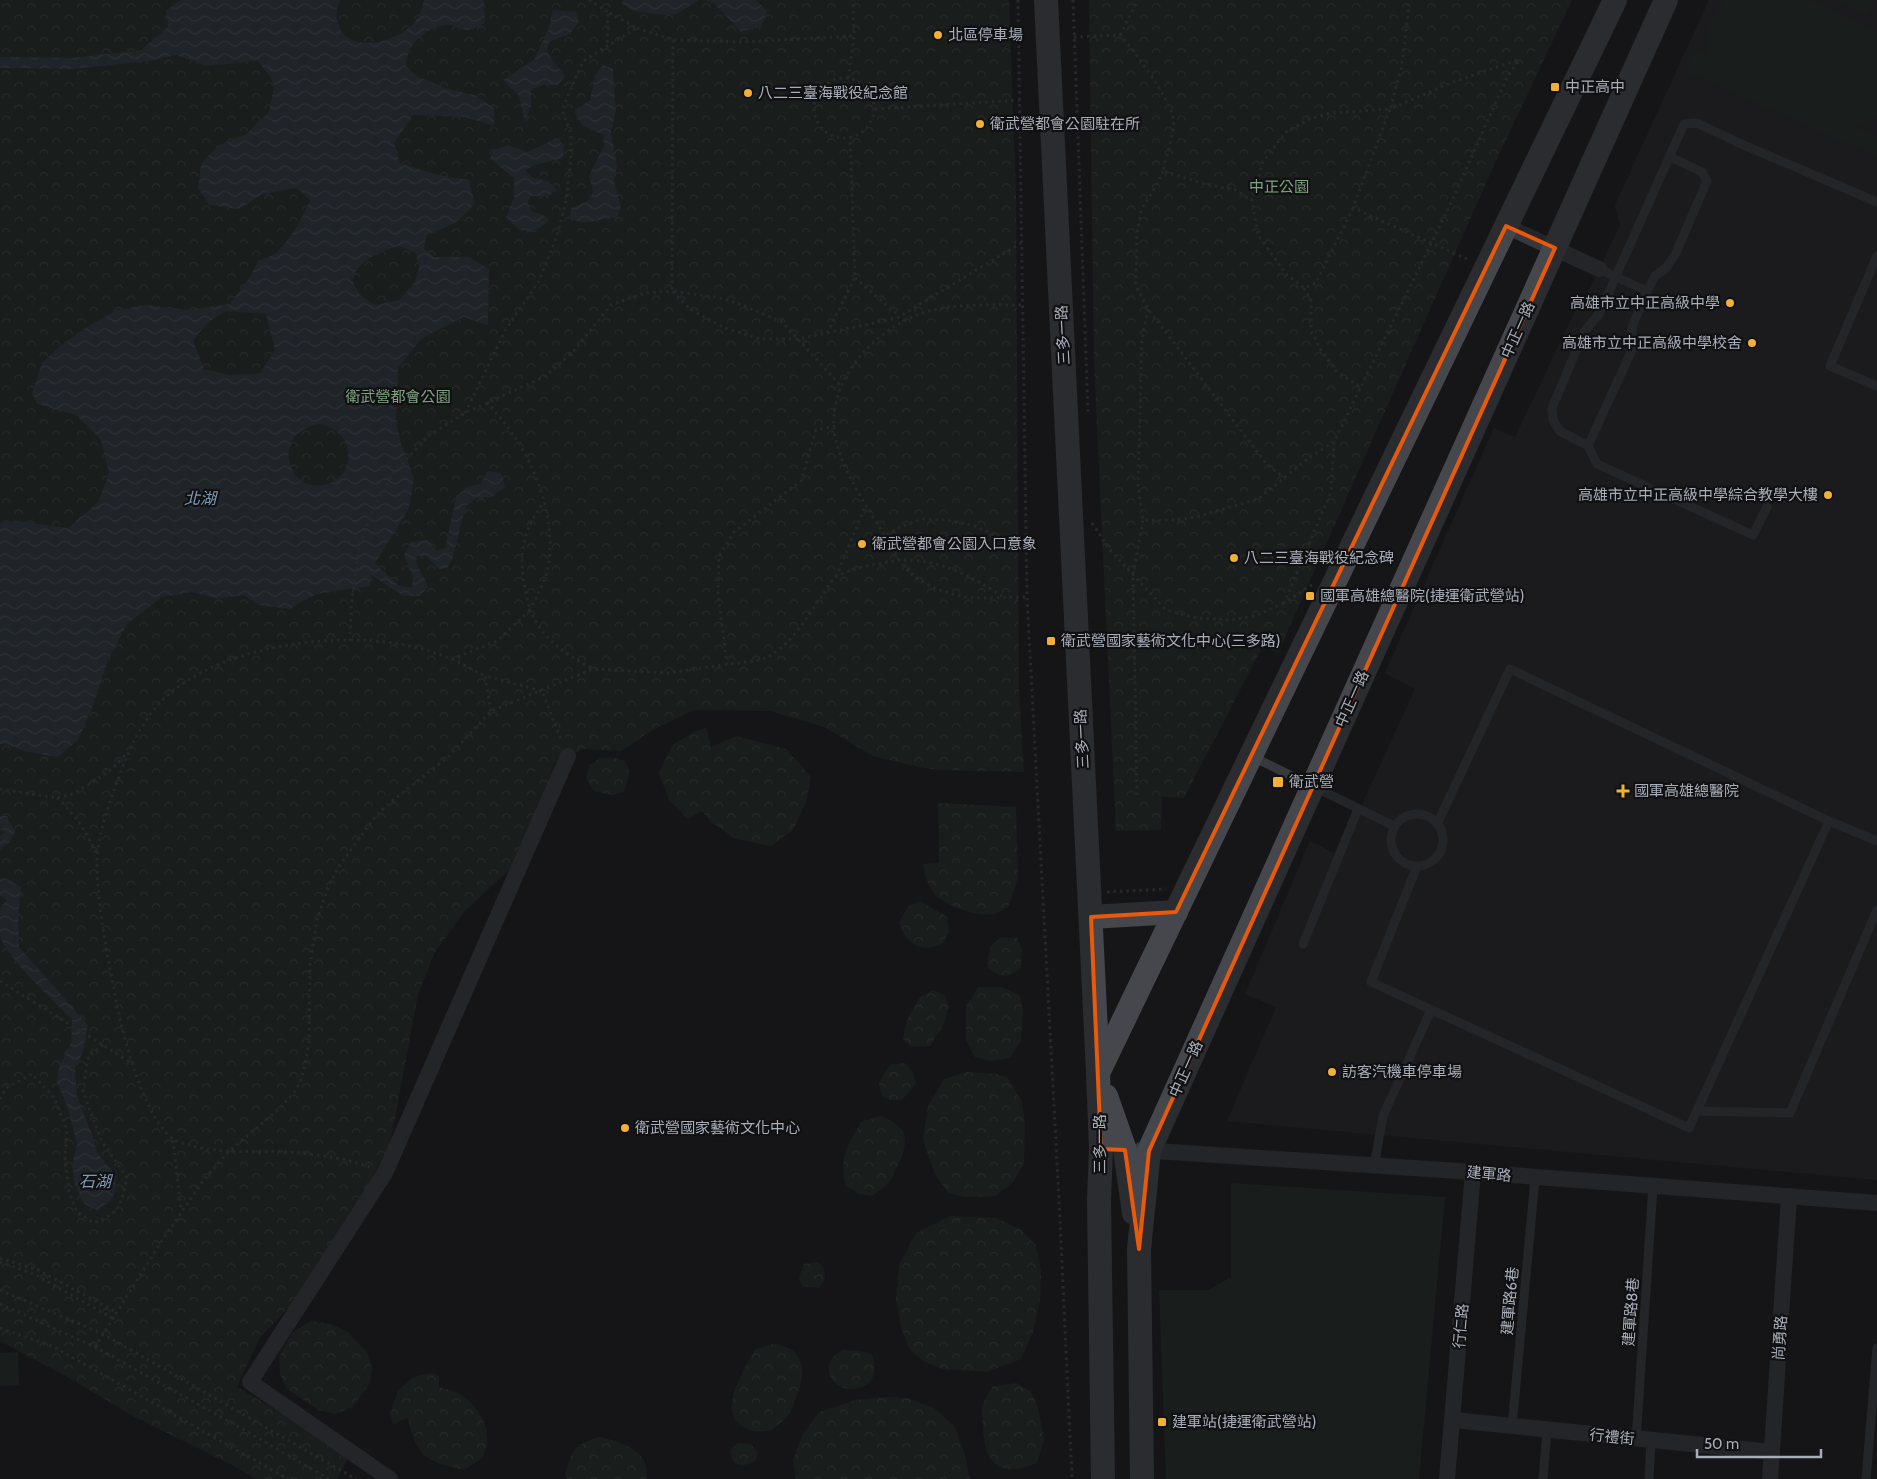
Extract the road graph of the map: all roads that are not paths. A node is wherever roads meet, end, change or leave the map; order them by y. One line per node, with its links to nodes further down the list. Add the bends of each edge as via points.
1 (1046, 0): 26 (street, 三多一路)
2 (1615, 0): 6 (street)
3 (1666, 0): 7 (street, 中正一路)
4 (1670, 157): 5 (lane, via 1684,124 1697,123); 10 (lane); 11 (lane, via 1702,172 1708,181 1675,255)
5 (1877, 202)
6 (1506, 226): 7 (street); 16 (street)
7 (1554, 248): 9 (street); 17 (street, 中正一路)
8 (1877, 256): 12 (lane, via 1830,366)
9 (1599, 269): 10 (lane)
10 (1615, 276): 11 (lane); 13 (lane, via 1599,314 1584,332 1552,408 1553,420 1560,431)
11 (1646, 291): 13 (lane, via 1632,328 1632,350)
12 (1877, 386)
13 (1588, 446): 14 (lane, via 1597,464 1753,535)
14 (1767, 507)
15 (568, 756): 47 (street, via 385,1172 250,1382)
16 (1251, 756): 17 (lane); 25 (street)
17 (1313, 786): 18 (lane); 33 (street, 中正一路)
18 (1358, 808): 21 (lane); 27 (lane)
19 (1829, 821): 20 (lane, via 1510,669); 22 (lane); 30 (lane)
20 (1437, 824): 21 (lane, via 1424,815 1415,814); 23 (lane, via 1442,847 1432,861)
21 (1394, 826): 23 (lane, via 1392,850 1402,862)
22 (1877, 841)
23 (1417, 866): 28 (lane, via 1371,982)
24 (1877, 910): 30 (lane, via 1790,1113)
25 (1176, 912): 26 (street); 29 (street)
26 (1091, 916): 29 (street, 三多一路)
27 (1303, 944)
28 (1431, 1010): 30 (lane, via 1689,1128); 34 (lane, via 1383,1116)
29 (1098, 1073): 31 (street, 三多一路); 32 (street)
30 (1697, 1111)
31 (1101, 1149): 32 (street, 建軍路); 48 (street, 三多一路)
32 (1124, 1150): 33 (street, 建軍路); 40 (street)
33 (1149, 1150): 34 (street, 建軍路); 40 (street)
34 (1374, 1166): 35 (street, 建軍路)
35 (1473, 1172): 36 (street, 建軍路); 42 (street, 行仁路)
36 (1535, 1178): 37 (street, 建軍路); 43 (lane, 建軍路6巷)
37 (1653, 1186): 38 (street, 建軍路); 45 (lane, 建軍路8巷)
38 (1790, 1196): 39 (street, 建軍路); 46 (street, 尚勇路)
39 (1877, 1203)
40 (1140, 1248): 49 (street)
41 (1877, 1348): 54 (lane)
42 (1453, 1420): 43 (street, 行禮街); 50 (street, 行仁路)
43 (1512, 1426): 44 (street, 行禮街)
44 (1547, 1430): 45 (street, 行禮街); 51 (lane)
45 (1644, 1441): 46 (street, 行禮街); 52 (lane, 建軍路8巷)
46 (1772, 1452): 53 (street, 尚勇路)
47 (390, 1479)
48 (1103, 1479)
49 (1142, 1479)
50 (1448, 1479)
51 (1543, 1479)
52 (1649, 1479)
53 (1770, 1479)
54 (1866, 1479)

